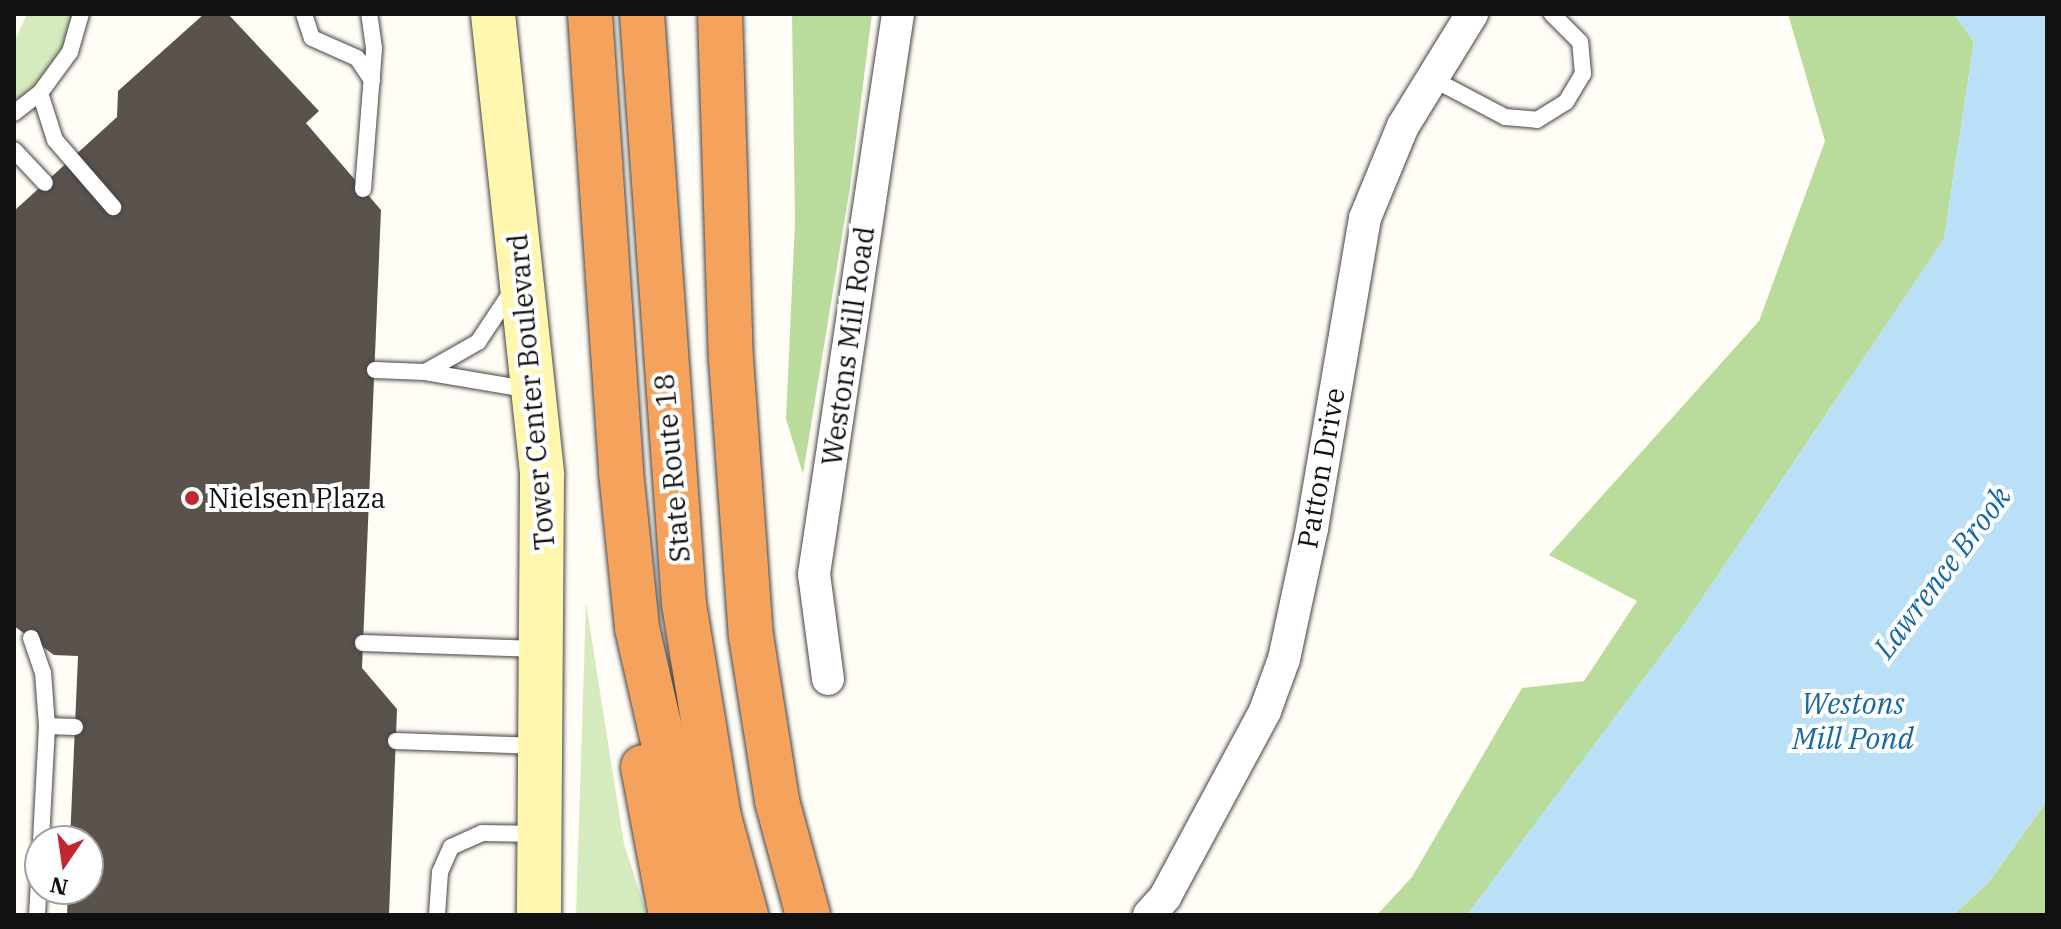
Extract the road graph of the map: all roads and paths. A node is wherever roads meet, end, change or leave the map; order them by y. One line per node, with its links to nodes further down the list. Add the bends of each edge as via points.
1 (81, 14): 13 (lane, via 70,52)
2 (304, 14): 12 (lane, via 312,38 357,58)
3 (369, 14): 12 (lane)
4 (493, 14): 19 (street, Tower Center Boulevard)
5 (590, 14): 23 (highway, via 621,472)
6 (642, 14): 38 (highway, State Route 18, via 684,604 719,817)
7 (720, 14): 39 (highway, via 731,359 751,636 777,801)
8 (898, 14): 27 (street, Westons Mill Road, via 814,574)
9 (1472, 14): 11 (street, Patton Drive)
10 (1552, 14): 11 (lane, via 1580,42 1583,74 1566,102 1537,120 1505,117)
11 (1433, 79): 40 (street, Patton Drive, via 1403,126 1365,218 1284,659 1265,711 1165,897)
12 (372, 80): 17 (lane)
13 (40, 93): 14 (lane); 18 (lane, via 55,140)
14 (14, 113)
15 (14, 150): 16 (lane)
16 (45, 183)
17 (363, 189)
18 (113, 207)
19 (523, 273): 21 (lane, via 478,342); 22 (street, Tower Center Boulevard)
20 (375, 370): 21 (lane)
21 (425, 372): 22 (lane)
22 (536, 392): 26 (street, Tower Center Boulevard, via 545,532)
23 (637, 628): 36 (highway, via 645,786); 37 (highway, via 679,812)
24 (31, 638): 28 (lane, via 43,672)
25 (363, 643): 26 (lane)
26 (543, 649): 31 (street, Tower Center Boulevard)
27 (828, 679)
28 (47, 726): 29 (lane); 32 (lane)
29 (75, 727)
30 (396, 741): 31 (lane)
31 (541, 746): 33 (street, Tower Center Boulevard)
32 (42, 825)
33 (539, 834): 34 (lane, via 482,833 451,847 440,872); 35 (street, Tower Center Boulevard)
34 (437, 915)
35 (539, 915)
36 (671, 915)
37 (711, 915)
38 (746, 915)
39 (808, 915)
40 (1149, 915)

